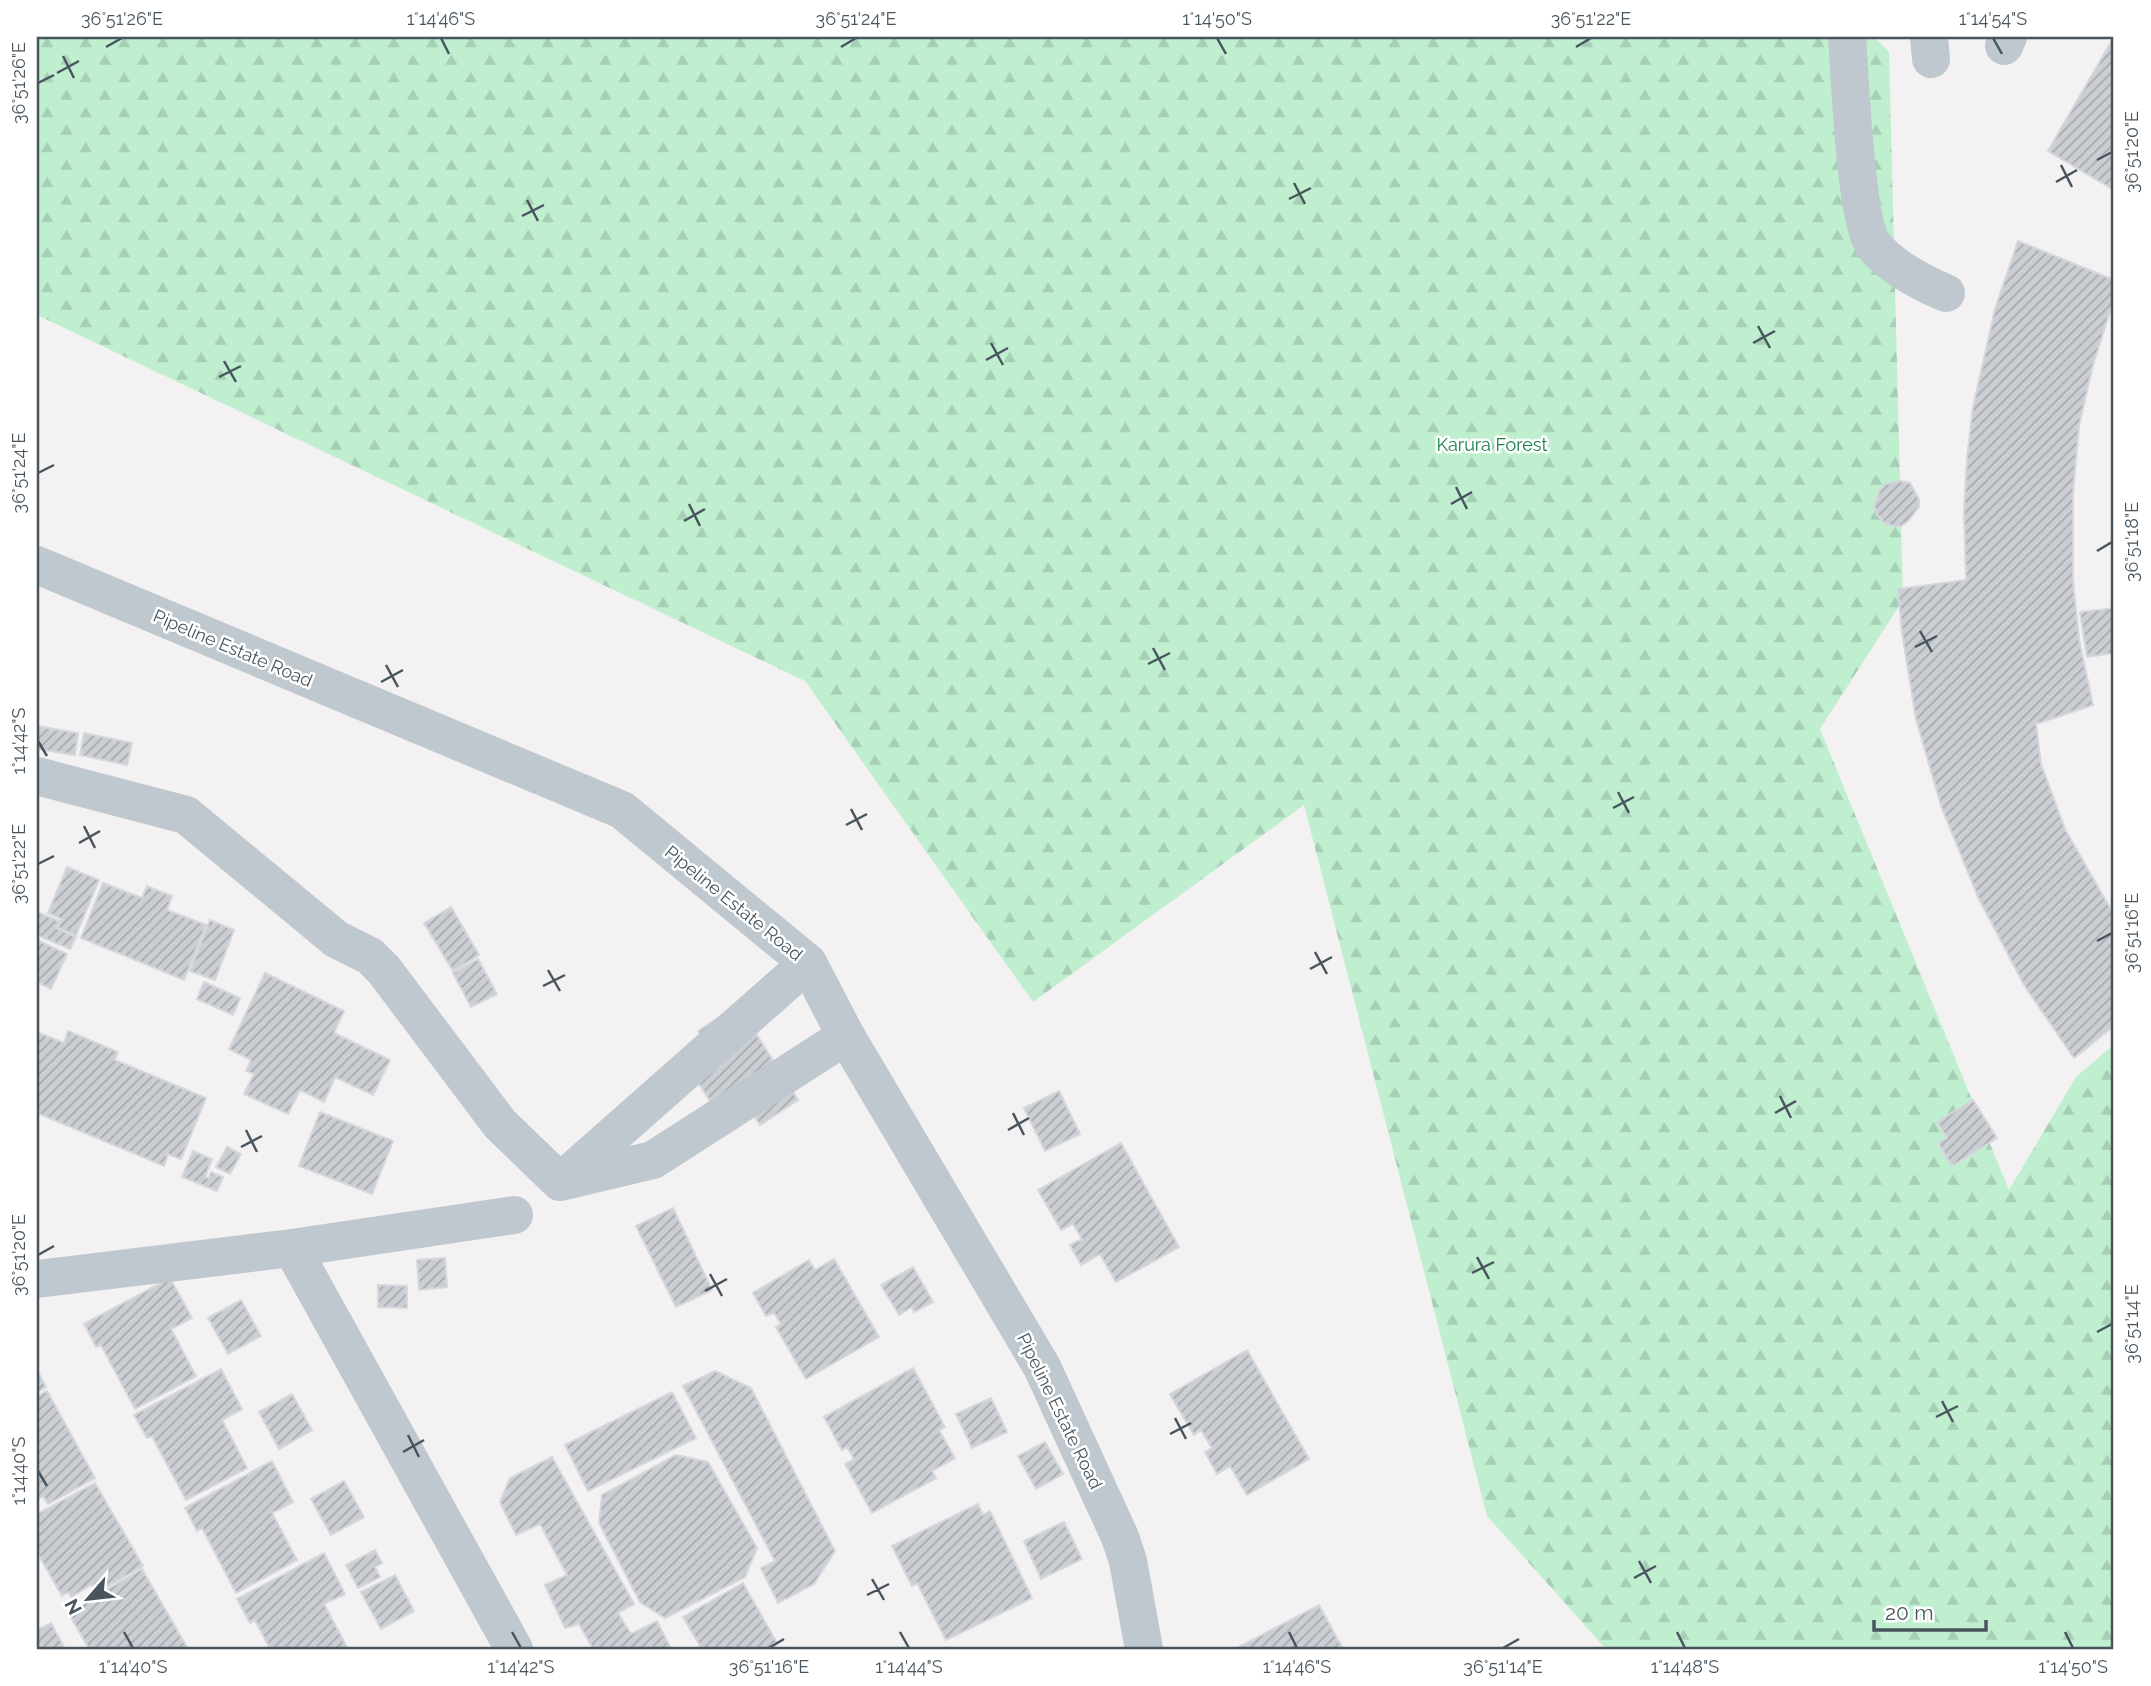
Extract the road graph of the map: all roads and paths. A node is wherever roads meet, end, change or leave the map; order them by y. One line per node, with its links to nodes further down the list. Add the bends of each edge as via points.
1 (1847, 37): 2 (street, via 1866,227 1874,247 1916,281)
2 (1946, 293)
3 (37, 565): 5 (street, Pipeline Estate Road, via 622,810)
4 (37, 776): 7 (street, via 186,815 336,939 370,956 500,1124)
5 (808, 963): 6 (street, Pipeline Estate Road); 7 (street)
6 (846, 1037): 7 (street, via 653,1160); 12 (street, Pipeline Estate Road, via 1042,1367 1120,1537)
7 (560, 1182)
8 (514, 1215): 9 (street)
9 (292, 1248): 10 (street); 11 (street)
10 (37, 1279)
11 (514, 1649)
12 (1144, 1649)

